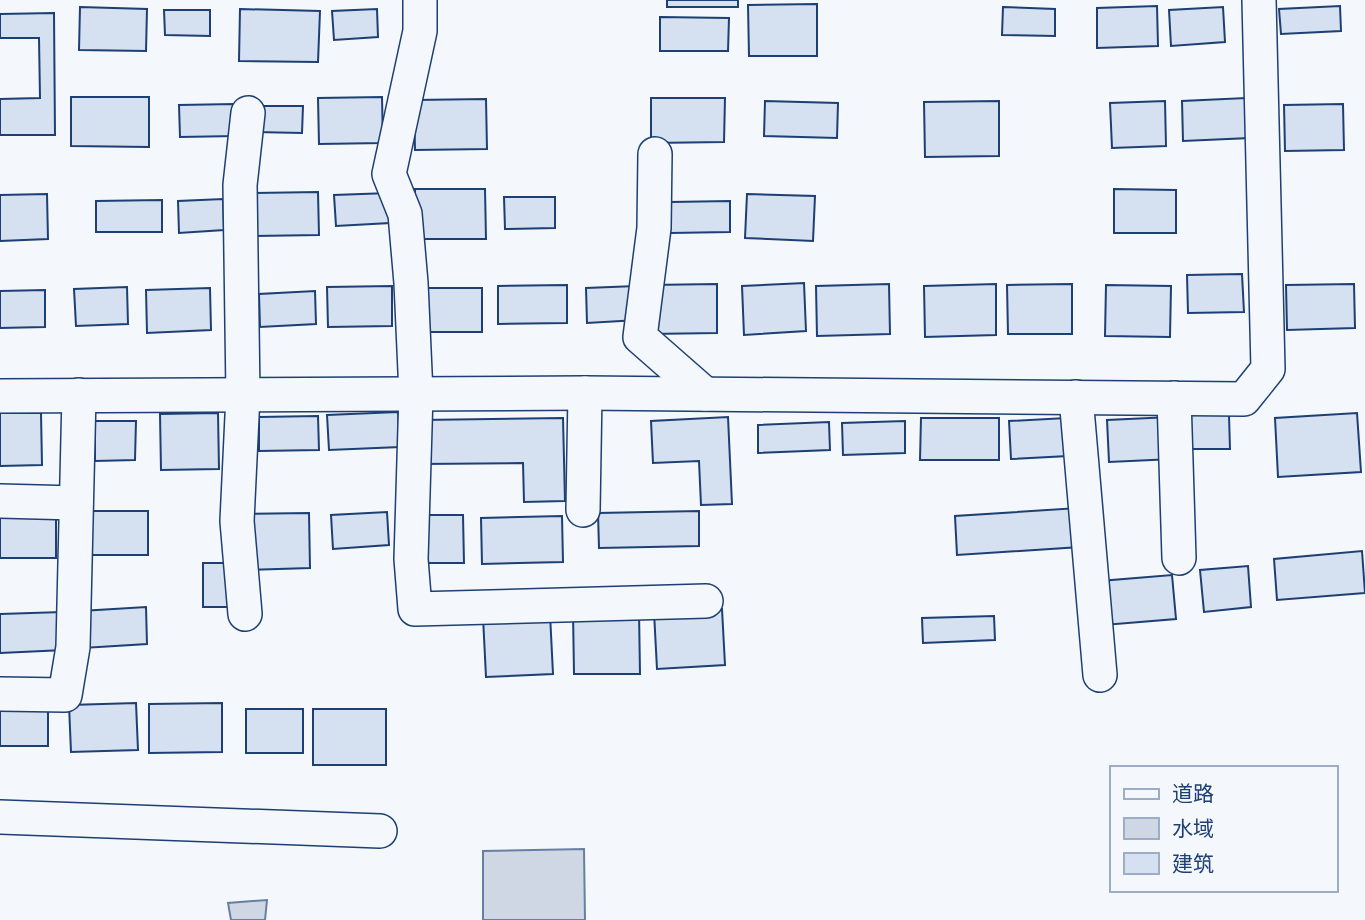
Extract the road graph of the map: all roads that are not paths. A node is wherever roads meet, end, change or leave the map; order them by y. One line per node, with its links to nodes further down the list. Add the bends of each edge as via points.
1 (419, 0): 6 (street, via 420,31 389,174 405,214)
2 (1259, 0): 12 (street, via 1268,369 1244,399)
3 (248, 113): 8 (street, via 240,185)
4 (655, 154): 7 (street, via 654,228 640,337)
5 (585, 393): 6 (street); 7 (street); 15 (street)
6 (416, 394): 8 (street); 17 (street, via 411,559 415,609)
7 (705, 394): 11 (street)
8 (243, 395): 10 (street); 18 (street, via 237,521)
9 (0, 396): 10 (street)
10 (79, 396): 14 (street)
11 (1076, 397): 12 (street); 19 (street)
12 (1174, 398): 16 (street)
13 (0, 501): 14 (street)
14 (76, 503): 20 (street, via 73,647 65,695)
15 (583, 510)
16 (1179, 558)
17 (706, 601)
18 (245, 614)
19 (1100, 675)
20 (0, 694)
21 (0, 817): 22 (street)
22 (380, 831)

